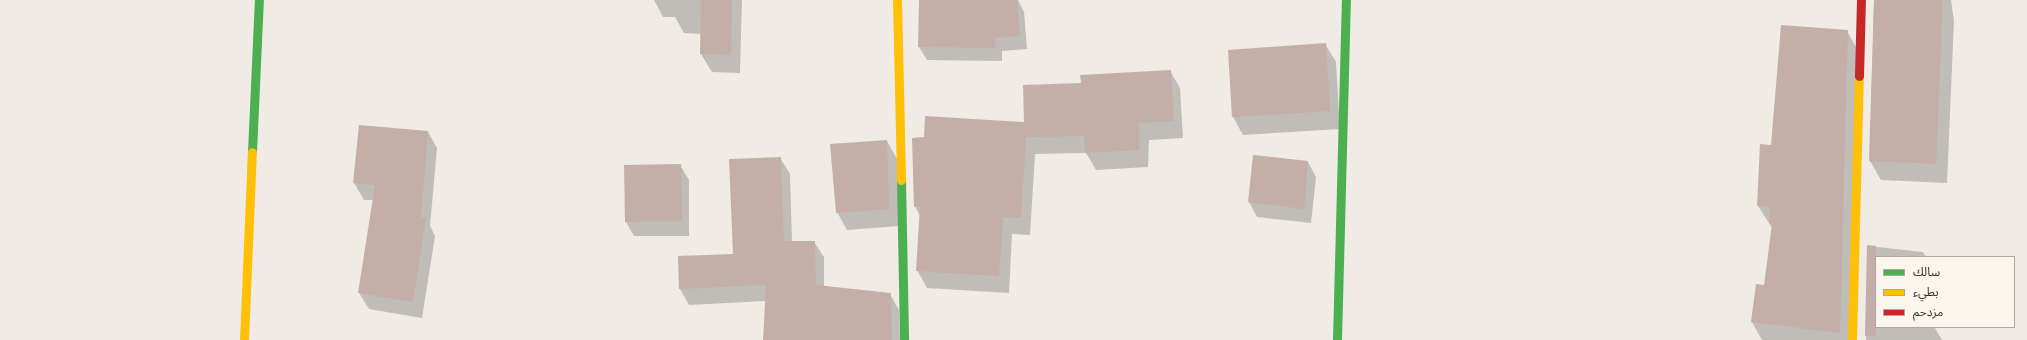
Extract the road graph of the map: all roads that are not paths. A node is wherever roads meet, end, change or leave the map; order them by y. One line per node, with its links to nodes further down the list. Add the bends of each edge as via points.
1 (259, 0): 5 (street)
2 (897, 0): 6 (street)
3 (1346, 0): 7 (street)
4 (1861, 0): 8 (street)
5 (244, 340)
6 (904, 340)
7 (1337, 340)
8 (1852, 340)

